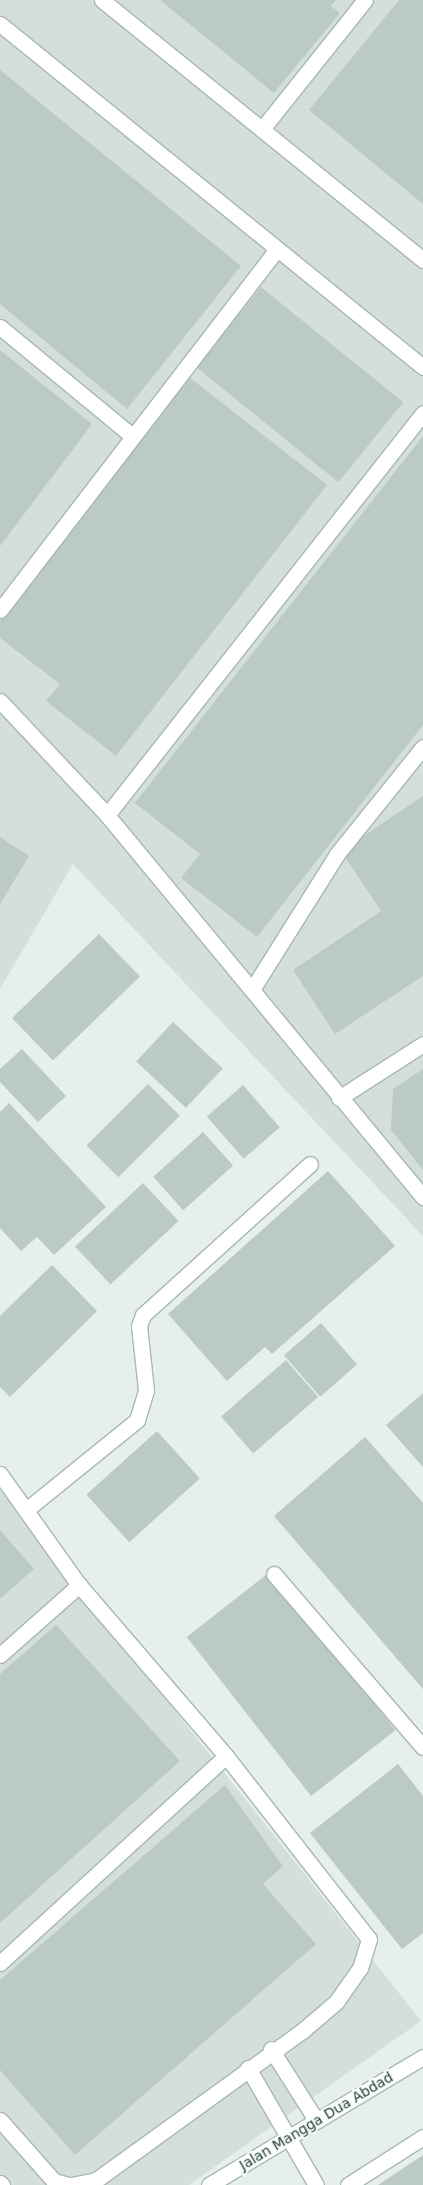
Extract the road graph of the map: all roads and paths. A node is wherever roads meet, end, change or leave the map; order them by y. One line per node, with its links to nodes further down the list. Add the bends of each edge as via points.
1 (102, 0): 4 (street)
2 (365, 0): 4 (street)
3 (0, 24): 5 (street)
4 (262, 129): 6 (street)
5 (275, 252): 8 (street); 10 (street)
6 (423, 260)
7 (0, 327): 10 (street)
8 (423, 368)
9 (423, 413): 14 (street)
10 (132, 436): 11 (street)
11 (0, 610)
12 (0, 701): 14 (street)
13 (423, 747): 15 (street, via 337,854)
14 (106, 815): 15 (street)
15 (252, 988): 17 (street)
16 (423, 1044): 17 (street)
17 (339, 1098): 19 (street)
18 (310, 1164): 21 (street, via 143,1315 140,1326 146,1390 137,1420)
19 (423, 1197)
20 (0, 1474): 21 (street)
21 (26, 1510): 23 (street)
22 (274, 1574): 25 (street)
23 (79, 1585): 24 (street); 26 (street)
24 (0, 1655)
25 (423, 1747)
26 (226, 1756): 27 (street); 28 (street, via 369,1939 360,1968 336,2002)
27 (0, 1963)
28 (271, 2050): 30 (street); 32 (street)
29 (423, 2057): 32 (street, Jalan Mangga Dua Abdad)
30 (248, 2068): 33 (street); 35 (street, via 96,2180)
31 (0, 2120): 35 (street, via 54,2181)
32 (316, 2120): 33 (street, Jalan Mangga Dua Abdad)
33 (288, 2137): 36 (street, Jalan Mangga Dua Abdad); 37 (street)
34 (423, 2137): 38 (street)
35 (70, 2185)
36 (208, 2185)
37 (316, 2185)
38 (348, 2185)

